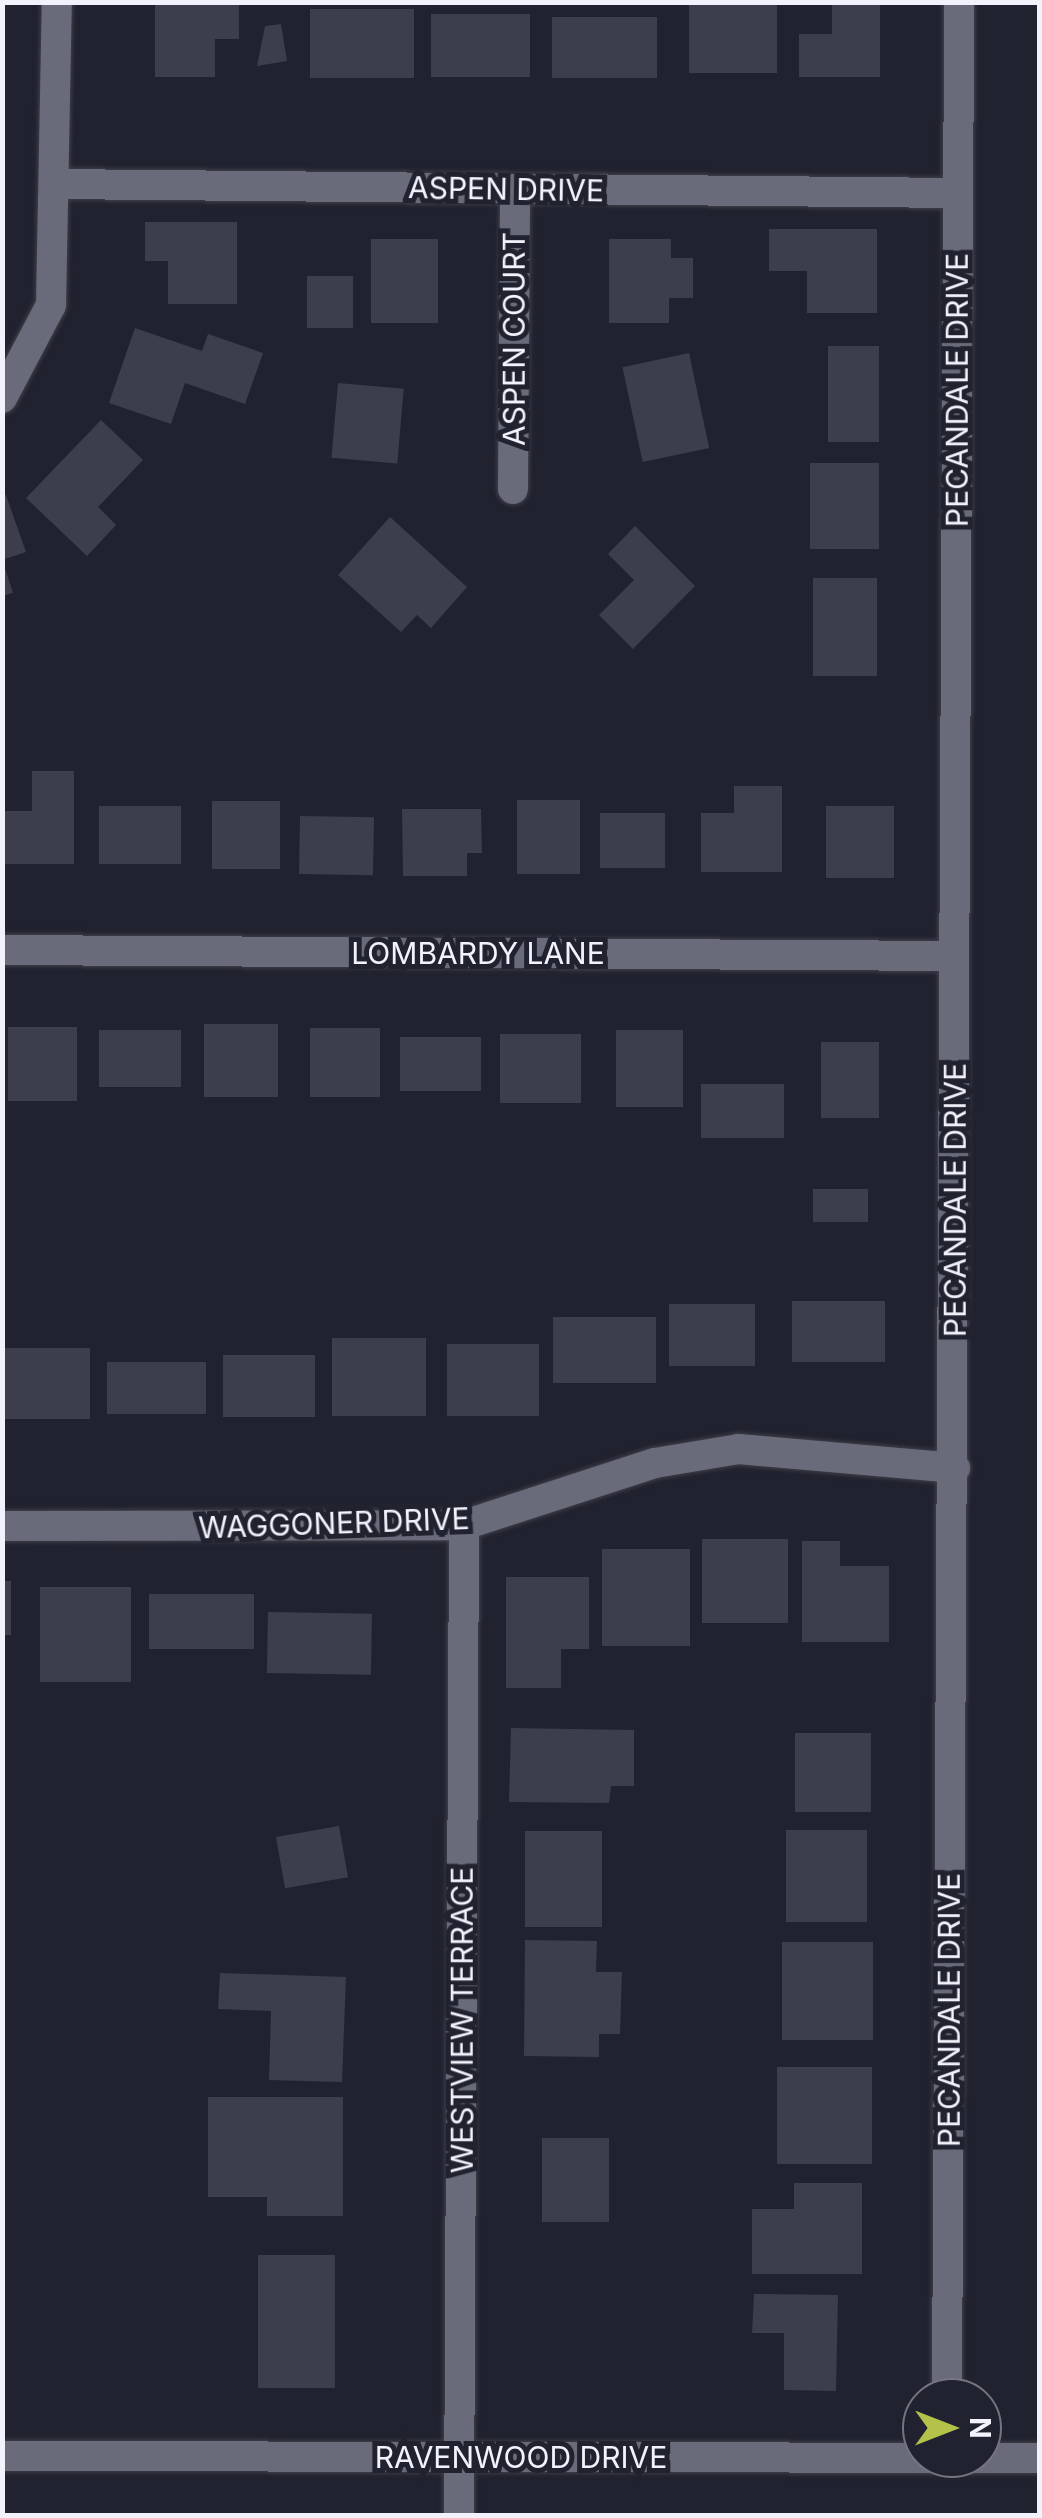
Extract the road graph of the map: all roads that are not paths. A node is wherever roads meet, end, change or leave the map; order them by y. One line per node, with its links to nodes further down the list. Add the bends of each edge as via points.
1 (57, 2): 3 (street)
2 (959, 2): 5 (street, PECANDALE DRIVE)
3 (54, 184): 4 (street, ASPEN DRIVE); 6 (street, via 50,305)
4 (515, 189): 5 (street, ASPEN DRIVE); 7 (street, ASPEN COURT)
5 (958, 193): 9 (street, PECANDALE DRIVE)
6 (2, 398)
7 (513, 489)
8 (2, 950): 9 (street, LOMBARDY LANE)
9 (954, 956): 10 (street, PECANDALE DRIVE)
10 (956, 1468): 11 (street, WAGGONER DRIVE, via 739,1449 655,1463); 13 (street, PECANDALE DRIVE)
11 (464, 1524): 12 (street, WAGGONER DRIVE); 15 (street, WESTVIEW TERRACE)
12 (2, 1526)
13 (947, 2378)
14 (2, 2456): 15 (street, RAVENWOOD DRIVE)
15 (460, 2456): 16 (street, RAVENWOOD DRIVE); 17 (street, WESTVIEW TERRACE)
16 (1040, 2458)
17 (459, 2516)

